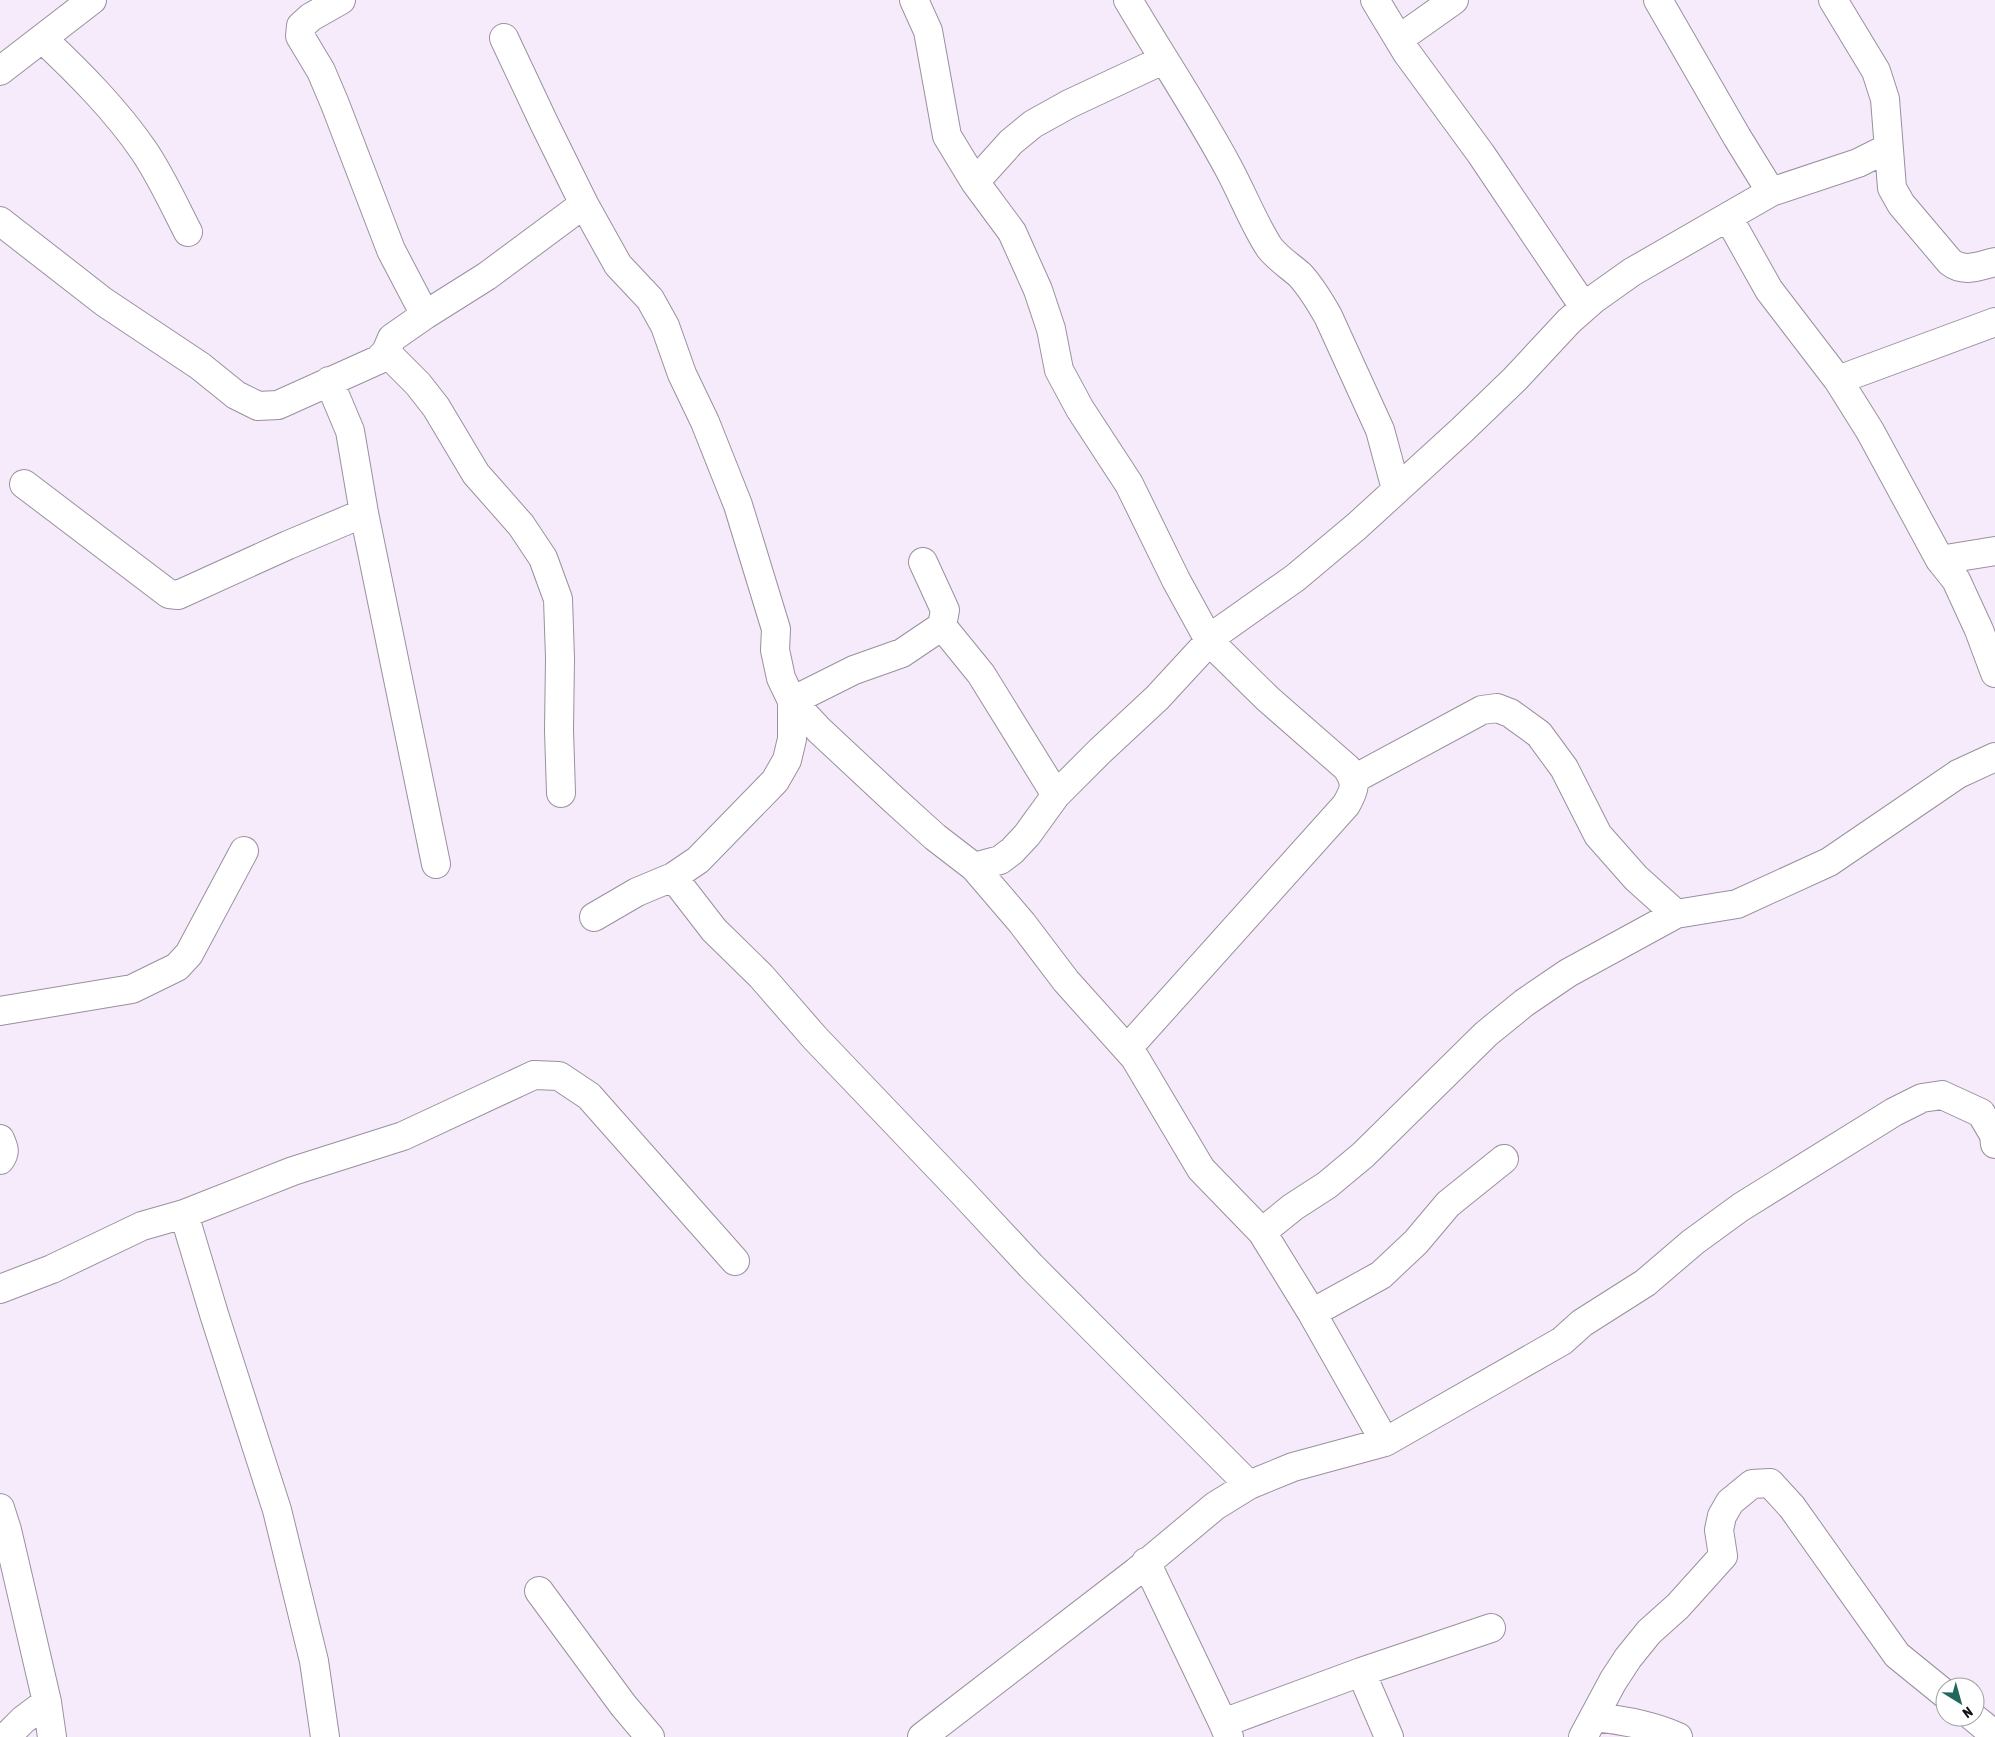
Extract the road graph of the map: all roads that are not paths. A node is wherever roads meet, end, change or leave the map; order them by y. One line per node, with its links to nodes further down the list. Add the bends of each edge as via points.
1 (92, 0): 10 (street)
2 (341, 0): 23 (street, via 300,26 300,36 321,71 391,250)
3 (914, 0): 15 (street, via 928,31 947,136)
4 (1128, 0): 12 (street)
5 (1375, 0): 11 (street)
6 (1454, 0): 11 (street)
7 (1658, 0): 16 (street)
8 (1833, 0): 14 (street, via 1876,71 1885,100)
9 (504, 38): 17 (street)
10 (43, 39): 13 (street); 20 (street, via 68,62 144,150)
11 (1398, 39): 22 (street, via 1481,154)
12 (1163, 60): 15 (street, via 1033,124 1011,142); 29 (street, via 1184,90 1271,249 1300,276 1328,316 1380,430)
13 (0, 71)
14 (1888, 148): 16 (street, via 1858,163); 21 (street, via 1892,188 1901,204 1950,262 1957,268 1968,269)
15 (975, 182): 35 (street, via 1012,232 1038,290 1059,370 1080,409 1129,484)
16 (1771, 192): 18 (street)
17 (584, 204): 23 (street, via 487,276); 37 (street, via 618,265 650,299 705,422 738,505 776,629 775,650 781,678)
18 (1728, 216): 22 (street, via 1632,272); 26 (street, via 1769,290)
19 (0, 221): 27 (street, via 104,302 200,366 236,395 258,406 278,404)
20 (188, 232)
21 (1995, 262)
22 (1584, 307): 29 (street, via 1462,430)
23 (425, 315): 25 (street, via 392,338)
24 (1995, 322): 26 (street)
25 (386, 352): 27 (street, via 378,360); 40 (street, via 436,407 476,474 521,525 543,558 558,599)
26 (1838, 380): 32 (street, via 1870,431)
27 (329, 381): 30 (street, via 350,431)
28 (24, 484): 30 (street, via 170,594 178,595)
29 (1396, 490): 35 (street, via 1318,560)
30 (364, 513): 43 (street)
31 (1995, 551): 32 (street)
32 (1940, 560): 36 (street, via 1956,580)
33 (923, 562): 34 (street, via 945,610)
34 (942, 626): 37 (street, via 902,653 854,670); 41 (street, via 982,674)
35 (1210, 642): 39 (street, via 1347,768); 41 (street)
36 (1995, 673)
37 (792, 701): 44 (street, via 893,799); 45 (street, via 792,739 787,760 776,781 698,860)
38 (1995, 757): 46 (street, via 1958,774 1829,862 1737,904)
39 (1354, 779): 46 (street, via 1482,710 1497,708 1510,713 1539,734 1564,768 1598,835 1636,878); 49 (street, via 1354,791 1346,805)
40 (561, 794)
41 (1056, 795): 44 (street, via 1012,851 1000,860)
42 (244, 851): 48 (street, via 189,954 177,967 132,989)
43 (436, 864)
44 (974, 867): 49 (street, via 1066,981)
45 (673, 878): 47 (street, via 637,892); 60 (street, via 714,930 761,976 815,1038 1031,1266)
46 (1676, 914): 55 (street, via 1568,973 1524,1003 1486,1034 1363,1155)
47 (594, 918)
48 (0, 1011)
49 (1127, 1049): 55 (street, via 1201,1168)
50 (0, 1139): 53 (street, via 5,1149)
51 (1995, 1144): 59 (street, via 1994,1135 1981,1112 1942,1095 1922,1098 1741,1207 1645,1282 1582,1323 1562,1341)
52 (1504, 1159): 58 (street, via 1448,1204 1416,1242 1381,1275)
53 (0, 1160)
54 (184, 1214): 56 (street, via 293,1171 403,1136 534,1075 559,1076 589,1096); 57 (street, via 142,1226 52,1269); 74 (street, via 277,1510 314,1661)
55 (1262, 1232): 58 (street)
56 (735, 1262)
57 (0, 1289)
58 (1312, 1314): 59 (street)
59 (1385, 1442): 60 (street, via 1293,1467)
60 (1249, 1485): 62 (street, via 1215,1506)
61 (2, 1523): 67 (street)
62 (1146, 1562): 70 (street); 76 (street)
63 (539, 1591): 75 (street, via 623,1706)
64 (1491, 1628): 65 (street)
65 (1361, 1672): 70 (street); 77 (street)
66 (1935, 1686): 69 (street, via 1897,1655 1792,1507 1770,1483 1752,1484 1730,1502 1722,1516 1719,1530 1723,1556 1678,1606 1649,1632 1613,1681)
67 (47, 1702): 72 (street); 73 (street)
68 (1985, 1726): 71 (street)
69 (1588, 1727): 78 (street, via 1626,1720)
70 (1226, 1730)
71 (1995, 1735)
72 (6, 1737)
73 (52, 1737)
74 (325, 1737)
75 (650, 1737)
76 (922, 1737)
77 (1389, 1737)
78 (1678, 1737)

